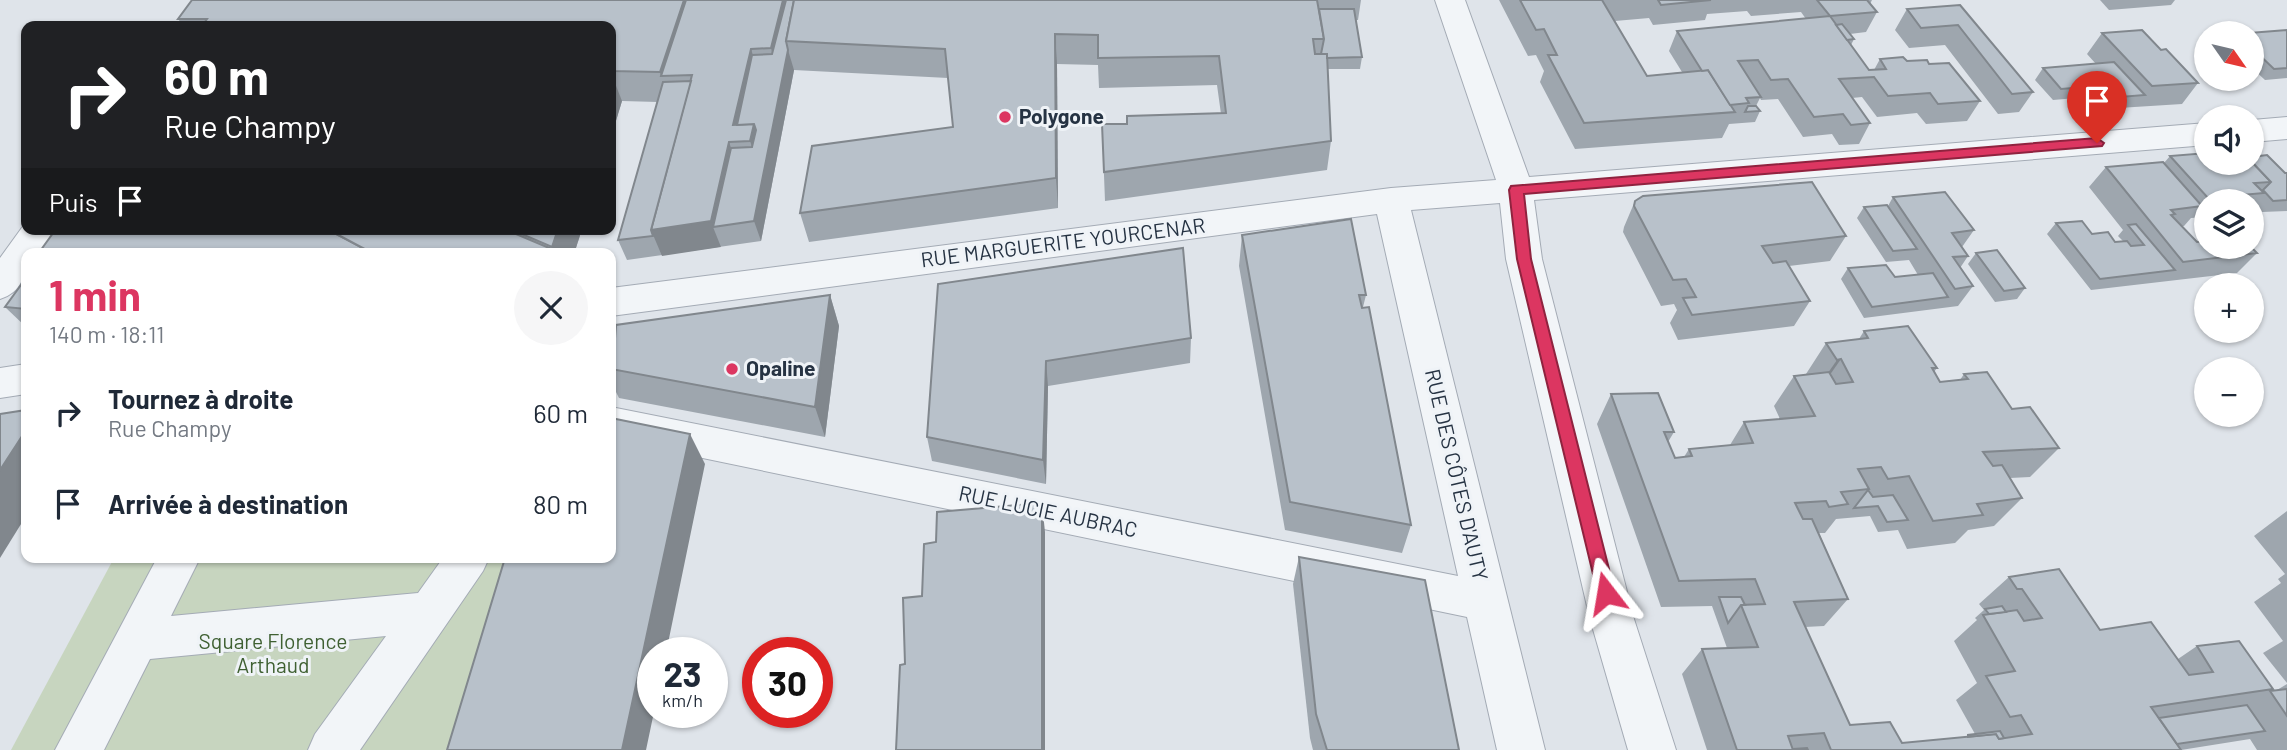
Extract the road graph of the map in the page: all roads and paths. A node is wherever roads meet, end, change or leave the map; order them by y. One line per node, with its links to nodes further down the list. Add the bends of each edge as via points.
1 (1450, 0): 5 (street)
2 (2287, 128): 3 (street)
3 (2264, 130)
4 (2194, 135): 5 (street, RUE MARGUERITE YOURCENAR)
5 (1516, 190): 6 (street, RUE MARGUERITE YOURCENAR); 21 (street, via 1524,259 1612,619)
6 (1391, 200): 9 (street, RUE MARGUERITE YOURCENAR); 15 (street, RUE DES CÔTES D'AUTY)
7 (21, 256): 8 (street)
8 (0, 285)
9 (616, 301)
10 (21, 380): 11 (street)
11 (0, 383)
12 (616, 424): 15 (street, RUE LUCIE AUBRAC)
13 (176, 563): 17 (street)
14 (464, 563): 16 (street)
15 (1486, 601): 20 (street, RUE DES CÔTES D'AUTY)
16 (430, 612): 17 (street); 19 (street)
17 (136, 640): 18 (street)
18 (79, 750)
19 (332, 750)
20 (1521, 750)
21 (1653, 750)

